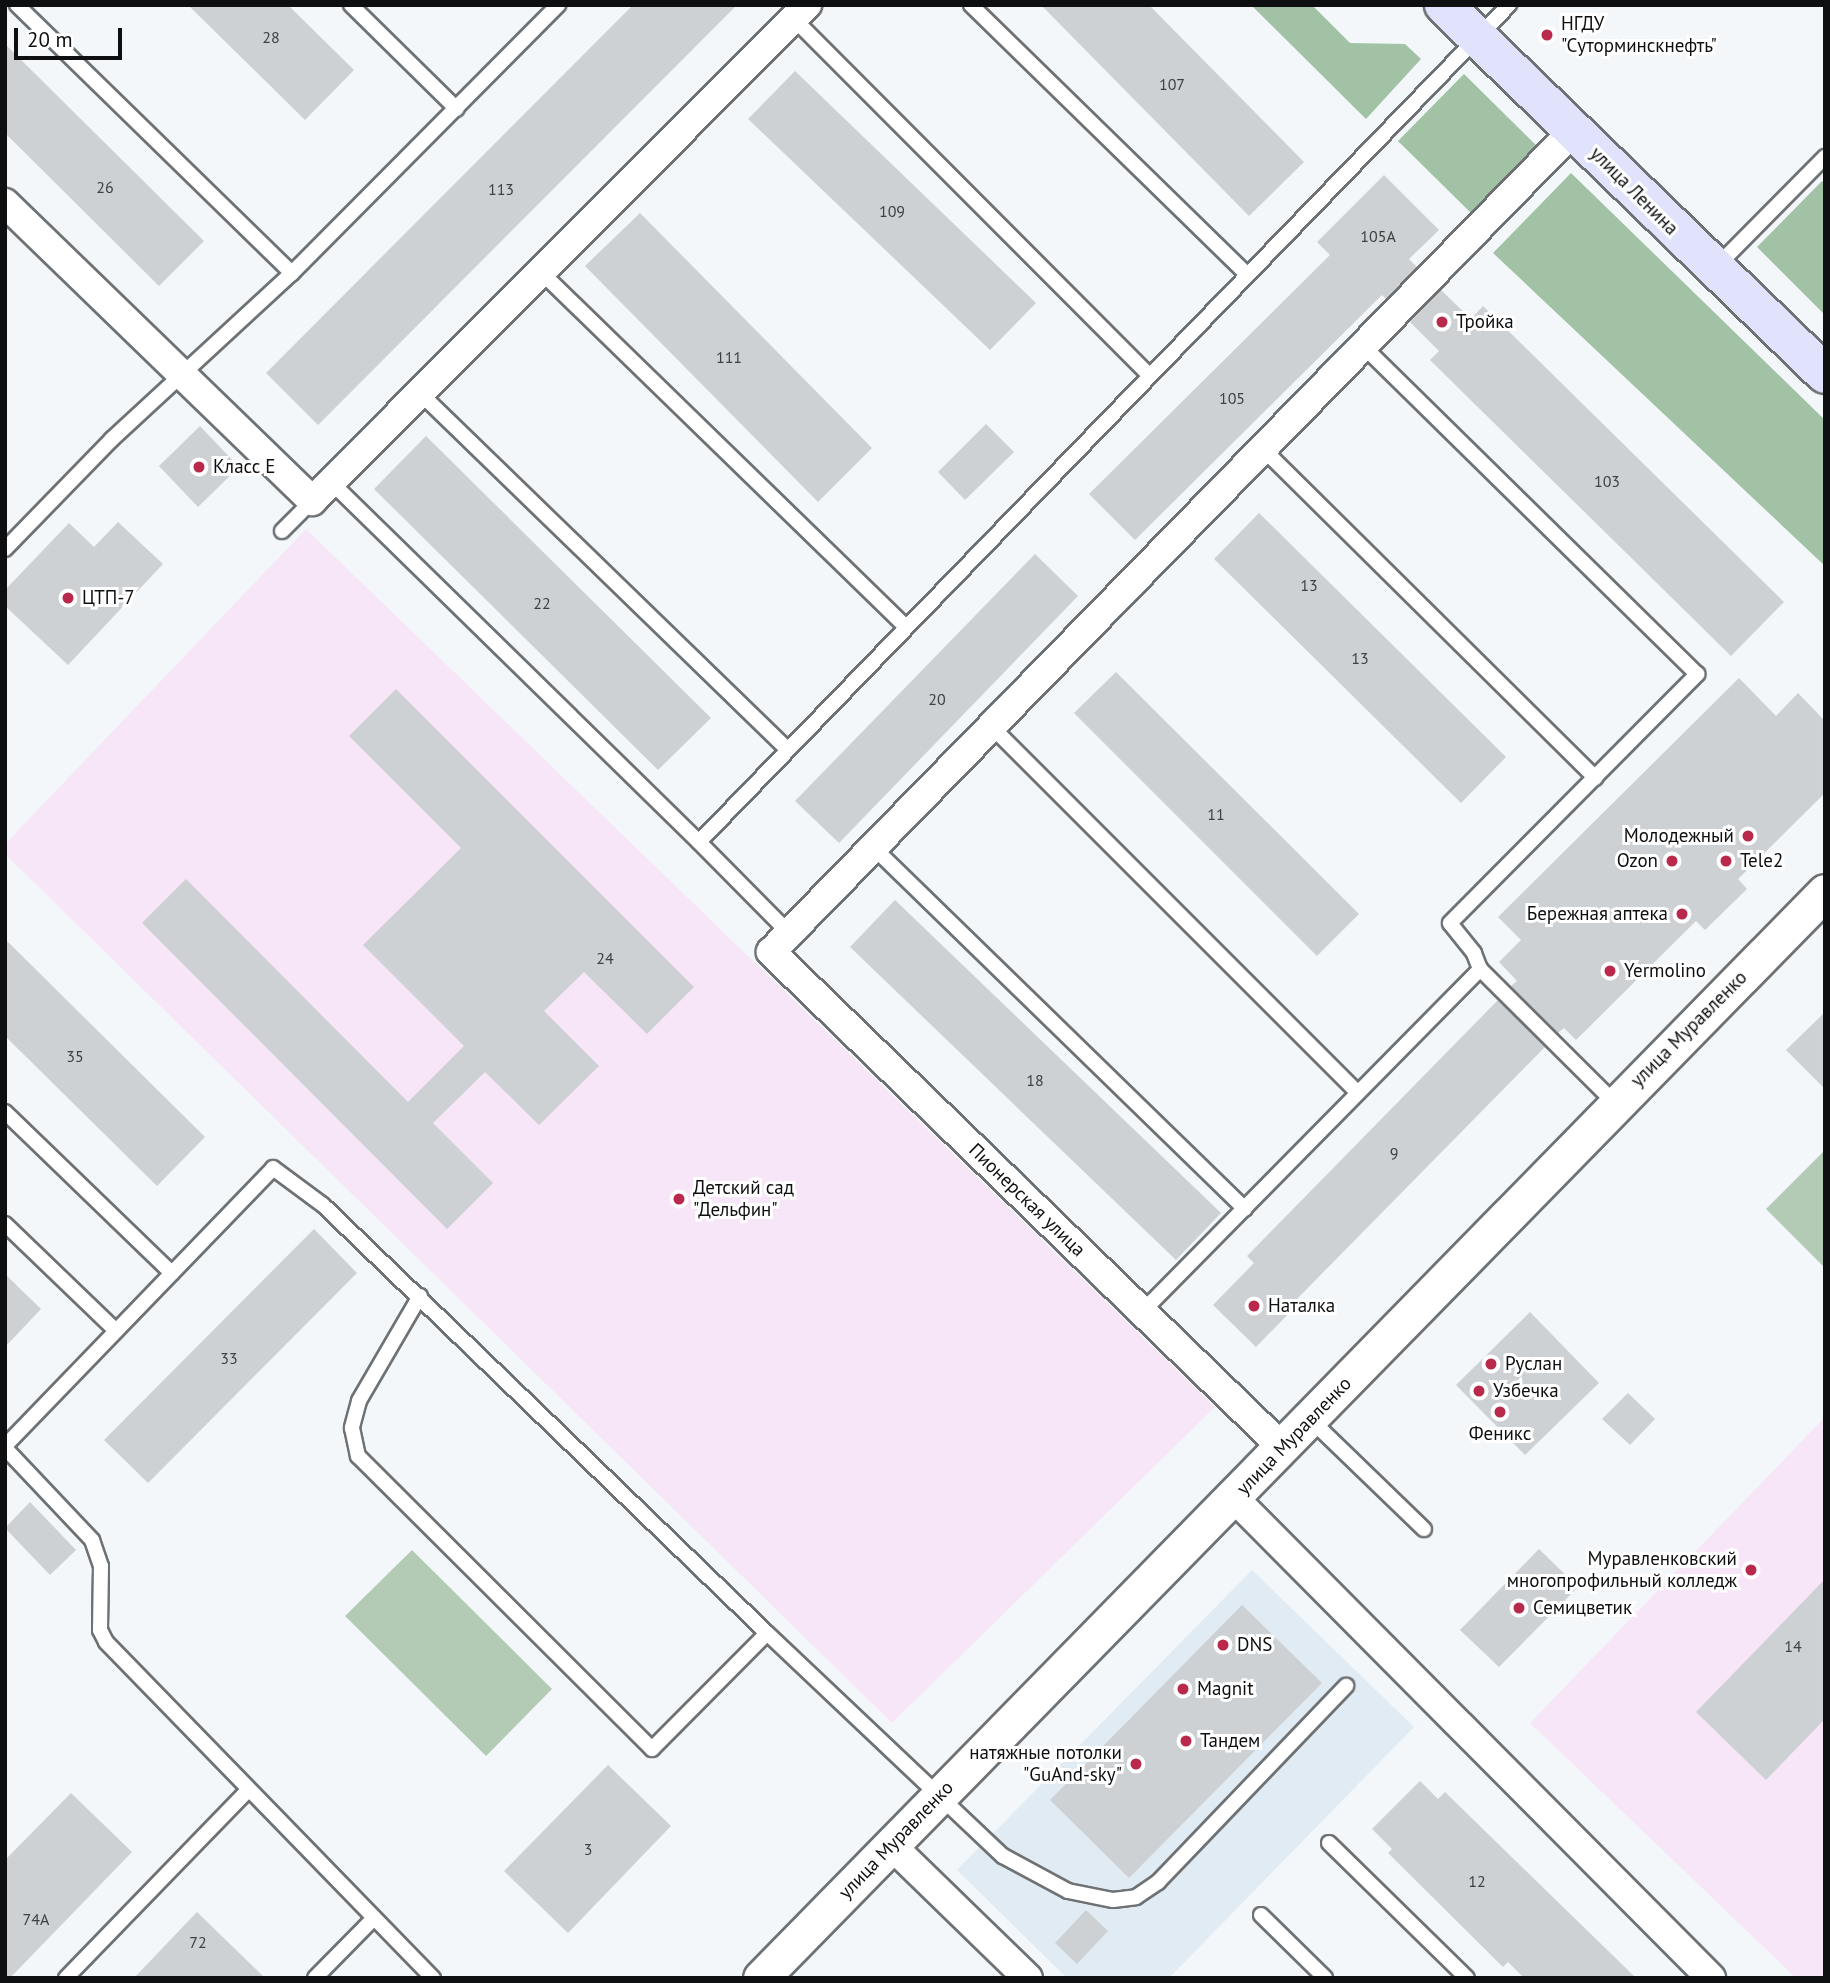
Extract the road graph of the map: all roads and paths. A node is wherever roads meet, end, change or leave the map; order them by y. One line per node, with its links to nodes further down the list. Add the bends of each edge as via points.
1 (18, 5): 15 (lane)
2 (351, 5): 9 (lane)
3 (558, 5): 9 (lane)
4 (971, 5): 16 (lane)
5 (1444, 5): 8 (main road, улица Ленина)
6 (1509, 5): 8 (lane)
7 (801, 12): 14 (street); 19 (lane)
8 (1477, 38): 10 (main road, улица Ленина); 16 (lane)
9 (457, 109): 15 (lane)
10 (1573, 131): 13 (main road, улица Ленина); 17 (street)
11 (1825, 157): 13 (lane)
12 (5, 203): 20 (street)
13 (1715, 268): 18 (main road, улица Ленина)
14 (541, 272): 21 (street); 26 (lane)
15 (292, 273): 20 (lane)
16 (1247, 274): 19 (lane)
17 (1362, 345): 22 (street); 29 (lane, via 1697,674)
18 (1825, 374)
19 (1149, 375): 26 (lane)
20 (183, 376): 23 (street); 25 (lane, via 112,439)
21 (420, 393): 23 (street); 28 (lane)
22 (1262, 448): 27 (street); 29 (lane)
23 (322, 491): 24 (lane); 30 (lane)
24 (282, 531)
25 (5, 549)
26 (905, 626): 28 (lane)
27 (991, 726): 31 (street); 35 (lane)
28 (786, 748): 30 (lane)
29 (1595, 778): 34 (lane, via 1450,923 1474,953)
30 (699, 842): 33 (lane, via 789,933)
31 (873, 848): 33 (street); 38 (lane)
32 (1825, 892): 36 (street, улица Муравленко)
33 (810, 912): 42 (street, Пионерская улица, via 771,952)
34 (1480, 969): 35 (lane); 36 (lane)
35 (1357, 1092): 38 (lane)
36 (1616, 1104): 44 (street, улица Муравленко)
37 (5, 1112): 40 (lane)
38 (1245, 1209): 42 (lane)
39 (5, 1224): 43 (lane)
40 (172, 1273): 41 (lane, via 273,1168 323,1205); 43 (lane)
41 (420, 1296): 49 (lane); 49 (lane, via 359,1401 352,1428 358,1456 652,1749)
42 (1142, 1312): 46 (street, Пионерская улица)
43 (116, 1331): 45 (lane)
44 (1311, 1420): 46 (street, улица Муравленко); 48 (lane)
45 (5, 1447): 51 (lane, via 92,1540 101,1566 100,1630 106,1642)
46 (1283, 1448): 47 (street, улица Муравленко)
47 (1234, 1498): 52 (street, улица Муравленко); 64 (street)
48 (1424, 1529)
49 (767, 1633): 52 (lane)
50 (1346, 1686): 52 (lane, via 1158,1882 1136,1896 1093,1898 1068,1891 1003,1856)
51 (248, 1790): 56 (lane); 58 (lane)
52 (937, 1797): 54 (street, улица Муравленко)
53 (1329, 1843): 63 (lane)
54 (891, 1844): 60 (street, улица Муравленко); 61 (street)
55 (1261, 1915): 62 (lane)
56 (374, 1918): 57 (lane); 59 (lane)
57 (430, 1977)
58 (66, 1978)
59 (315, 1978)
60 (761, 1978)
61 (1028, 1978)
62 (1325, 1978)
63 (1467, 1978)
64 (1711, 1978)

